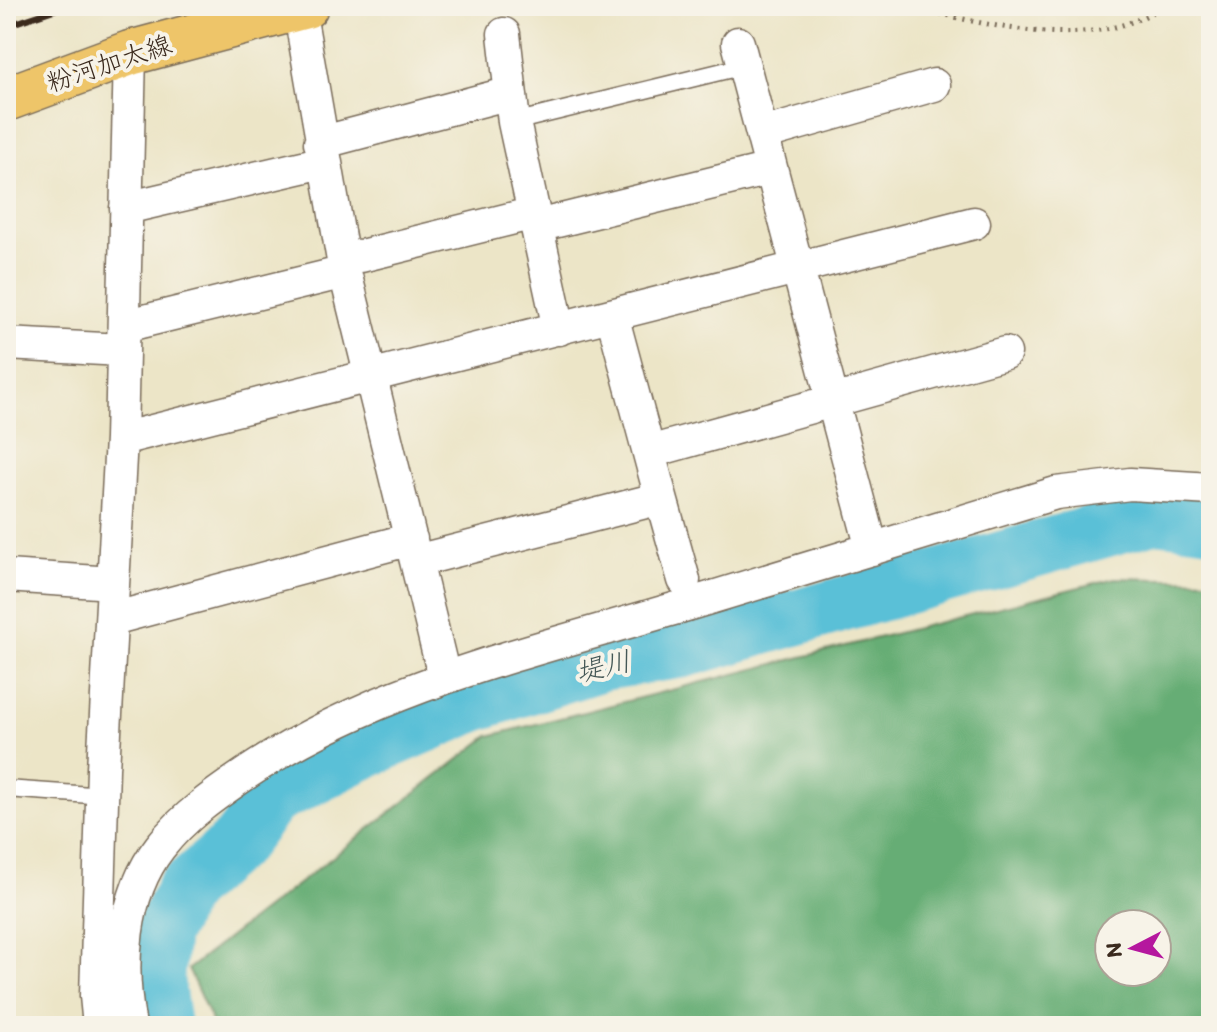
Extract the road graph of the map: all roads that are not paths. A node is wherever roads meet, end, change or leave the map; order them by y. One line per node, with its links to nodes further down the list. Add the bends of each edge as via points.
1 (302, 7): 3 (main road, 粉河加太線); 9 (street)
2 (504, 34): 7 (street)
3 (130, 53): 6 (main road, 粉河加太線); 11 (street)
4 (741, 54): 7 (lane); 8 (street)
5 (934, 85): 8 (street)
6 (6, 99)
7 (512, 108): 9 (street); 12 (street)
8 (762, 134): 10 (street)
9 (322, 153): 11 (street); 14 (street)
10 (770, 169): 12 (street); 15 (street)
11 (126, 208): 18 (street)
12 (536, 219): 14 (street); 17 (street)
13 (974, 223): 15 (street)
14 (343, 264): 18 (street); 21 (street)
15 (796, 269): 16 (street); 22 (street)
16 (612, 315): 17 (street); 24 (street)
17 (559, 329): 21 (street)
18 (124, 338): 19 (street); 23 (street)
19 (6, 344)
20 (1005, 353): 22 (street)
21 (368, 376): 23 (street); 28 (street)
22 (833, 401): 24 (street); 27 (street)
23 (121, 439): 31 (street)
24 (649, 452): 26 (street)
25 (1211, 489): 27 (street, via 1130,484 1056,493)
26 (661, 498): 28 (street); 30 (street)
27 (872, 549): 37 (street, via 410,690 275,754 190,816 145,869 127,931 124,978)
28 (413, 550): 32 (street); 33 (street)
29 (6, 576): 31 (street)
30 (684, 580)
31 (113, 583): 32 (street)
32 (112, 619): 35 (street)
33 (440, 660)
34 (6, 789): 35 (lane)
35 (105, 796): 36 (street)
36 (99, 1026)
37 (130, 1026)

